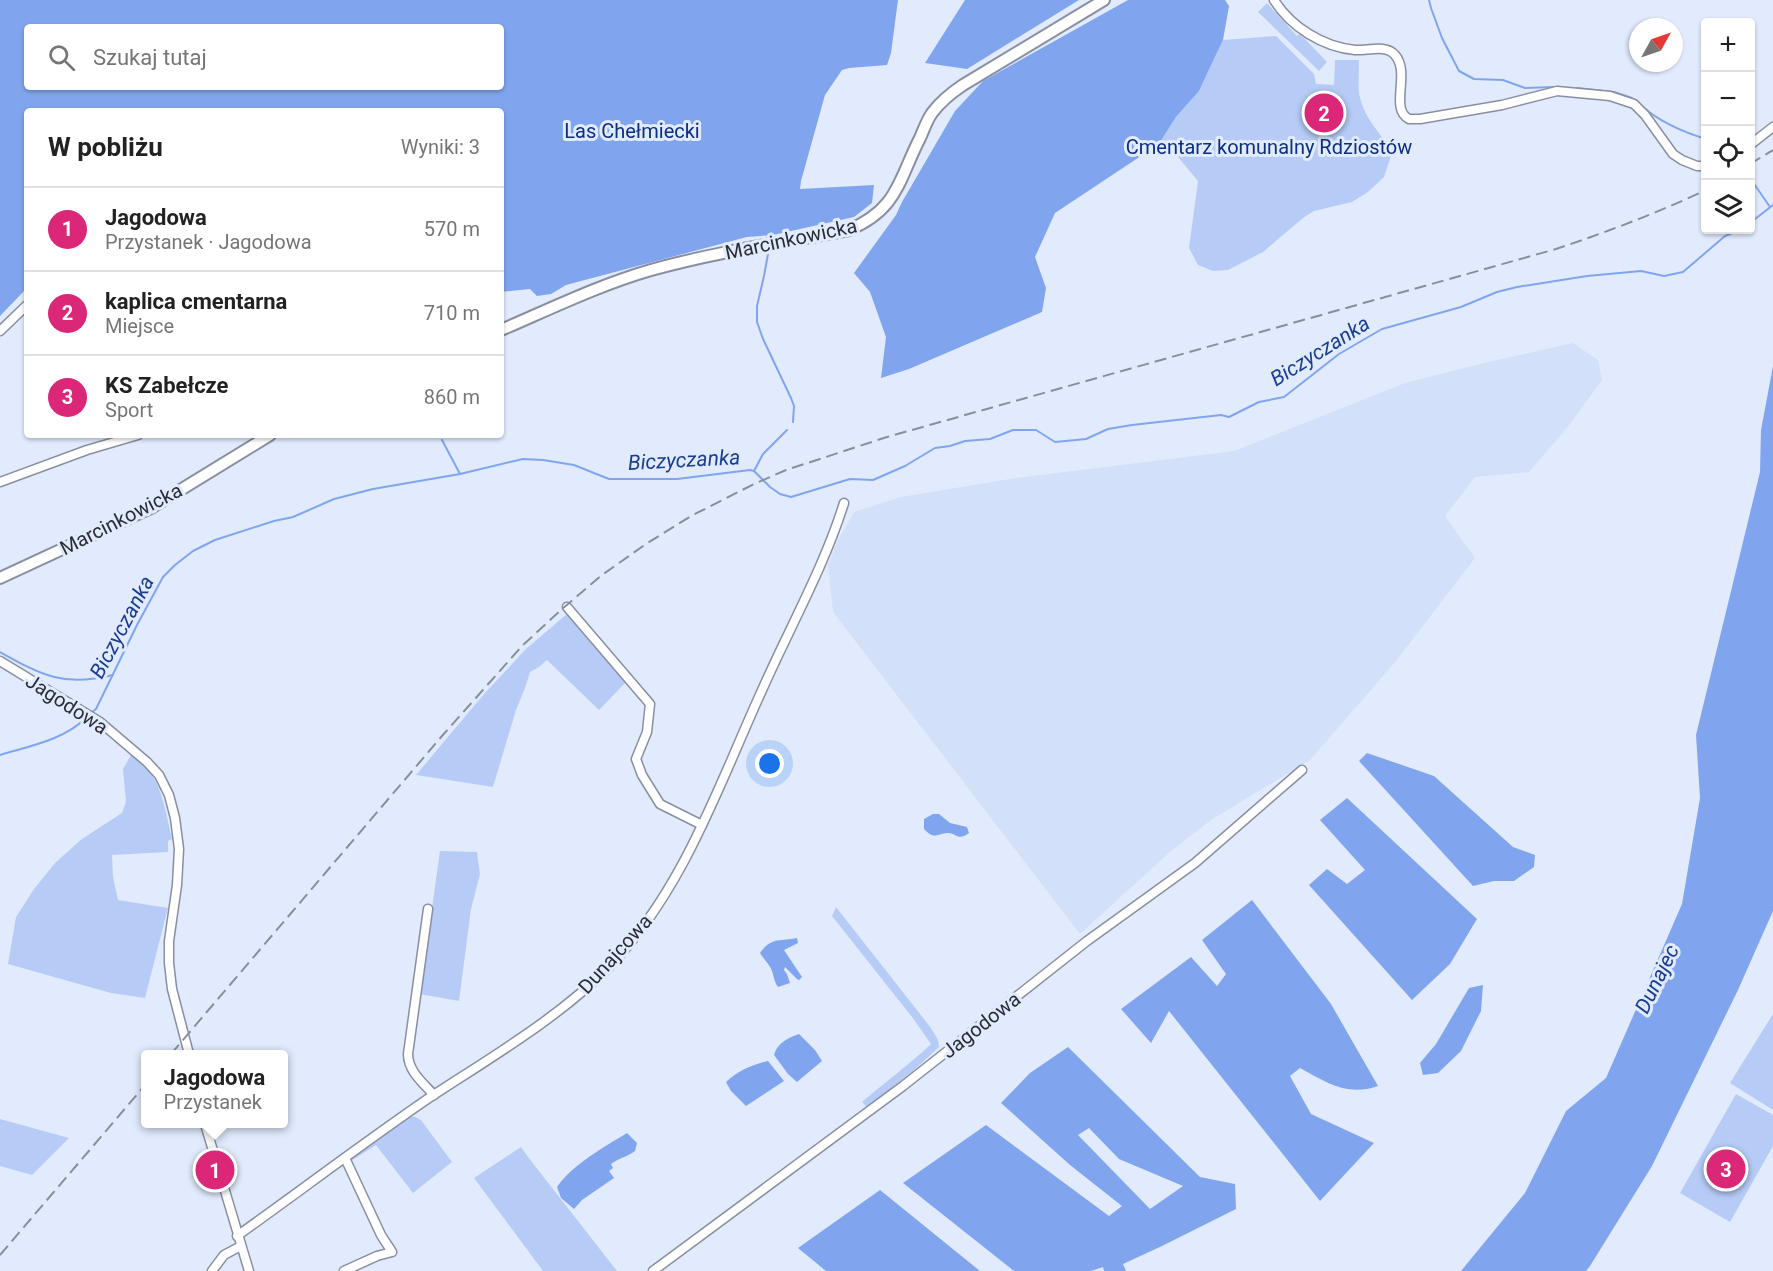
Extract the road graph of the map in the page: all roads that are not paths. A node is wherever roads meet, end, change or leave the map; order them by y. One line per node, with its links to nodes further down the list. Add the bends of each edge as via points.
1 (1104, 0): 7 (street, Marcinkowicka, via 943,100 931,115 894,196 868,222 849,230 652,270)
2 (1274, 0): 5 (street, via 1295,25 1328,43 1354,50 1392,51 1401,63 1400,106 1409,119 1502,105 1557,91 1610,96 1634,104 1673,154)
3 (1773, 127): 4 (street)
4 (1755, 141)
5 (1701, 166)
6 (24, 308): 8 (street)
7 (504, 329)
8 (0, 331)
9 (128, 438): 11 (street)
10 (265, 438): 13 (street, Marcinkowicka, via 151,508)
11 (0, 482)
12 (844, 503): 17 (street, Dunajcowa)
13 (0, 578)
14 (567, 607): 17 (street, via 650,704 647,732 636,759 642,775 660,804)
15 (0, 661): 19 (street, Jagodowa, via 100,722 147,762 169,795 179,849 169,963)
16 (1302, 770): 28 (street, Jagodowa, via 1195,863)
17 (702, 825): 20 (street, Dunajcowa, via 678,874 639,932 610,965 581,994)
18 (428, 909): 20 (street, via 408,1063)
19 (188, 1050)
20 (434, 1095): 22 (street, Dunajcowa)
21 (206, 1128): 23 (street)
22 (345, 1158): 23 (street, Dunajcowa); 27 (street, via 392,1252)
23 (237, 1236): 24 (street)
24 (241, 1246): 25 (street, via 224,1255); 26 (street)
25 (213, 1271)
26 (249, 1271)
27 (344, 1271)
28 (653, 1271)

